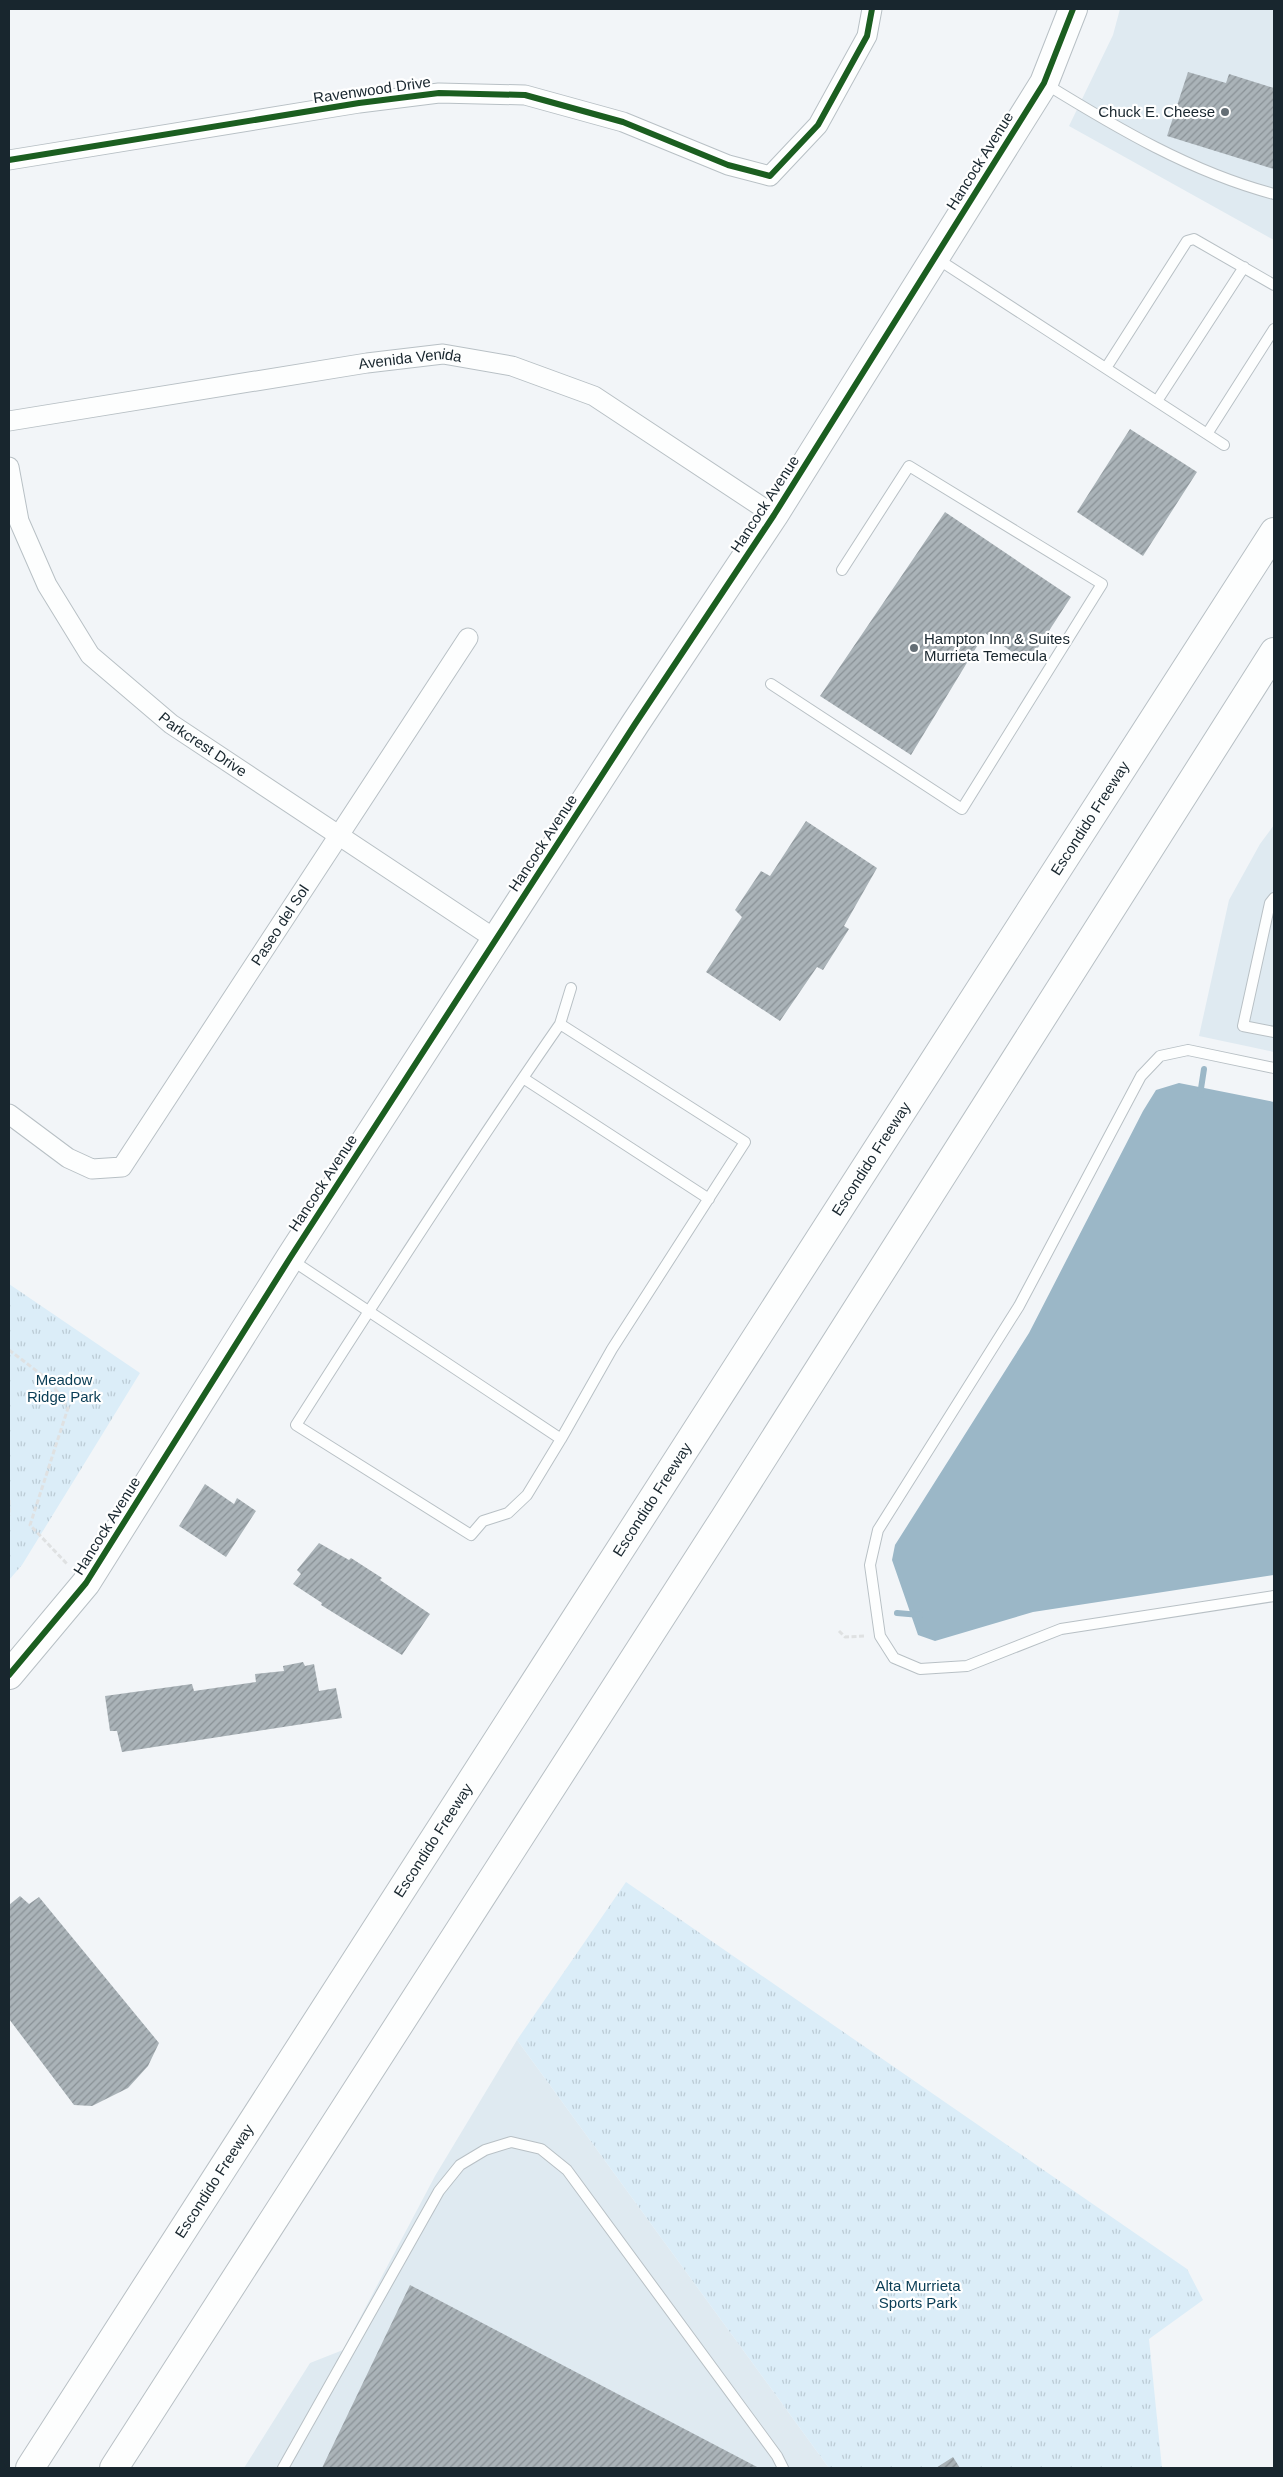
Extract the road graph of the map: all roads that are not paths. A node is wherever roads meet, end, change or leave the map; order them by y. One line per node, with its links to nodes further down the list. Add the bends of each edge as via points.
1 (872, 9): 4 (street, Ravenwood Drive, via 868,36 818,125 770,176 728,166 623,122 525,96 439,93)
2 (1073, 9): 3 (main road, Hancock Avenue)
3 (1044, 83): 5 (lane, via 1161,150 1235,183); 6 (main road, Hancock Avenue)
4 (9, 160)
5 (1274, 194)
6 (935, 257): 10 (lane); 16 (main road, Hancock Avenue)
7 (1244, 267): 8 (lane); 10 (lane, via 1194,238 1187,241); 11 (lane)
8 (1274, 285)
9 (1274, 329): 13 (lane)
10 (1106, 368): 11 (lane)
11 (1157, 401): 13 (lane)
12 (9, 421): 16 (street, Avenida Venida, via 357,364 444,354 512,366 594,396)
13 (1207, 434): 14 (lane)
14 (1224, 444)
15 (9, 467): 22 (street, Parkcrest Drive, via 19,521 27,540 47,585 90,655 171,724)
16 (774, 515): 24 (main road, Hancock Avenue)
17 (1274, 532): 37 (main road, Escondido Freeway)
18 (842, 570): 21 (lane, via 909,466 1102,584 962,809)
19 (468, 638): 22 (street, Paseo del Sol)
20 (1274, 652): 38 (main road, via 735,1502)
21 (771, 684)
22 (339, 836): 24 (street, Parkcrest Drive); 30 (street, Paseo del Sol, via 122,1168 92,1169 68,1158)
23 (1274, 898): 27 (lane, via 1270,903 1243,1026)
24 (495, 939): 32 (main road, Hancock Avenue)
25 (571, 988): 26 (lane)
26 (560, 1024): 29 (lane); 31 (lane, via 745,1142)
27 (1274, 1032)
28 (1274, 1068): 35 (lane, via 1188,1050 1160,1056 1141,1076 1019,1306 878,1530 870,1565 880,1636 894,1658 920,1669 967,1666 1061,1629)
29 (522, 1078): 31 (lane); 33 (lane)
30 (9, 1114)
31 (709, 1199): 34 (lane, via 612,1349)
32 (290, 1258): 33 (lane); 36 (main road, Hancock Avenue, via 86,1583)
33 (369, 1311): 34 (lane); 34 (lane, via 296,1425 471,1535 482,1521 508,1513 527,1495)
34 (561, 1439)
35 (1274, 1596)
36 (9, 1675)
37 (30, 2468)
38 (114, 2468)
39 (283, 2468): 40 (lane, via 439,2191 460,2165 485,2150 511,2142 541,2148 566,2170)
40 (783, 2468)

